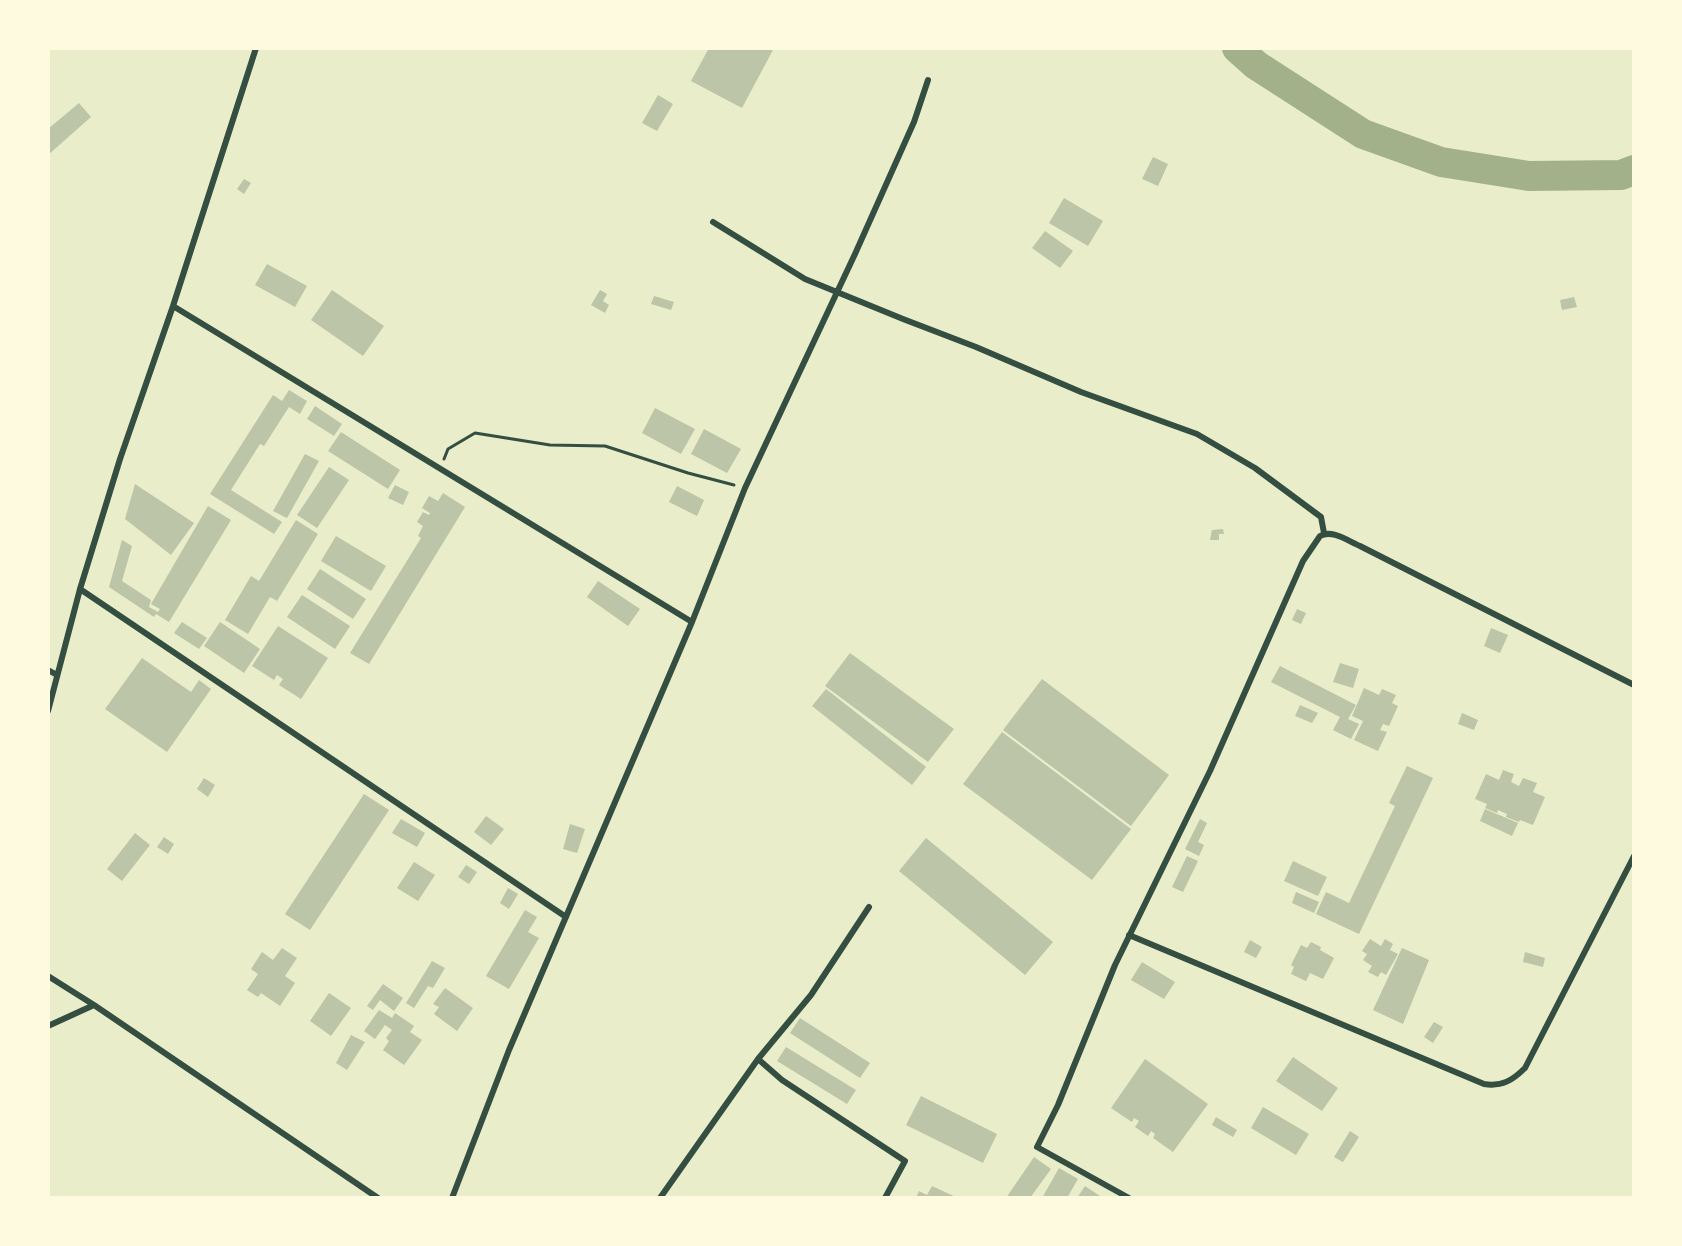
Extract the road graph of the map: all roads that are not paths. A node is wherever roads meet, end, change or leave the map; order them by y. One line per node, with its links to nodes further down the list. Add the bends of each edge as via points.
1 (256, 48): 5 (street)
2 (928, 80): 4 (street, via 914,122)
3 (713, 222): 4 (street, via 805,279)
4 (836, 292): 6 (street, via 1081,392 1197,434 1255,468 1321,517); 8 (street, via 745,488)
5 (173, 306): 7 (street); 8 (street)
6 (1324, 533): 11 (street, via 1360,546); 16 (street, via 1303,561 1210,771)
7 (80, 589): 10 (street); 15 (street)
8 (692, 622): 15 (street)
9 (48, 670): 10 (street)
10 (57, 675): 12 (street)
11 (1634, 685)
12 (48, 711)
13 (1634, 856): 16 (street, via 1525,1068 1515,1078 1494,1086)
14 (869, 907): 20 (street, via 811,995)
15 (567, 917): 22 (street, via 509,1050)
16 (1129, 934): 25 (street, via 1037,1147)
17 (48, 976): 18 (street)
18 (94, 1005): 19 (street); 21 (street)
19 (48, 1026)
20 (758, 1059): 23 (street); 24 (street, via 782,1080 905,1161)
21 (378, 1198)
22 (452, 1198)
23 (660, 1198)
24 (885, 1198)
25 (1129, 1198)

